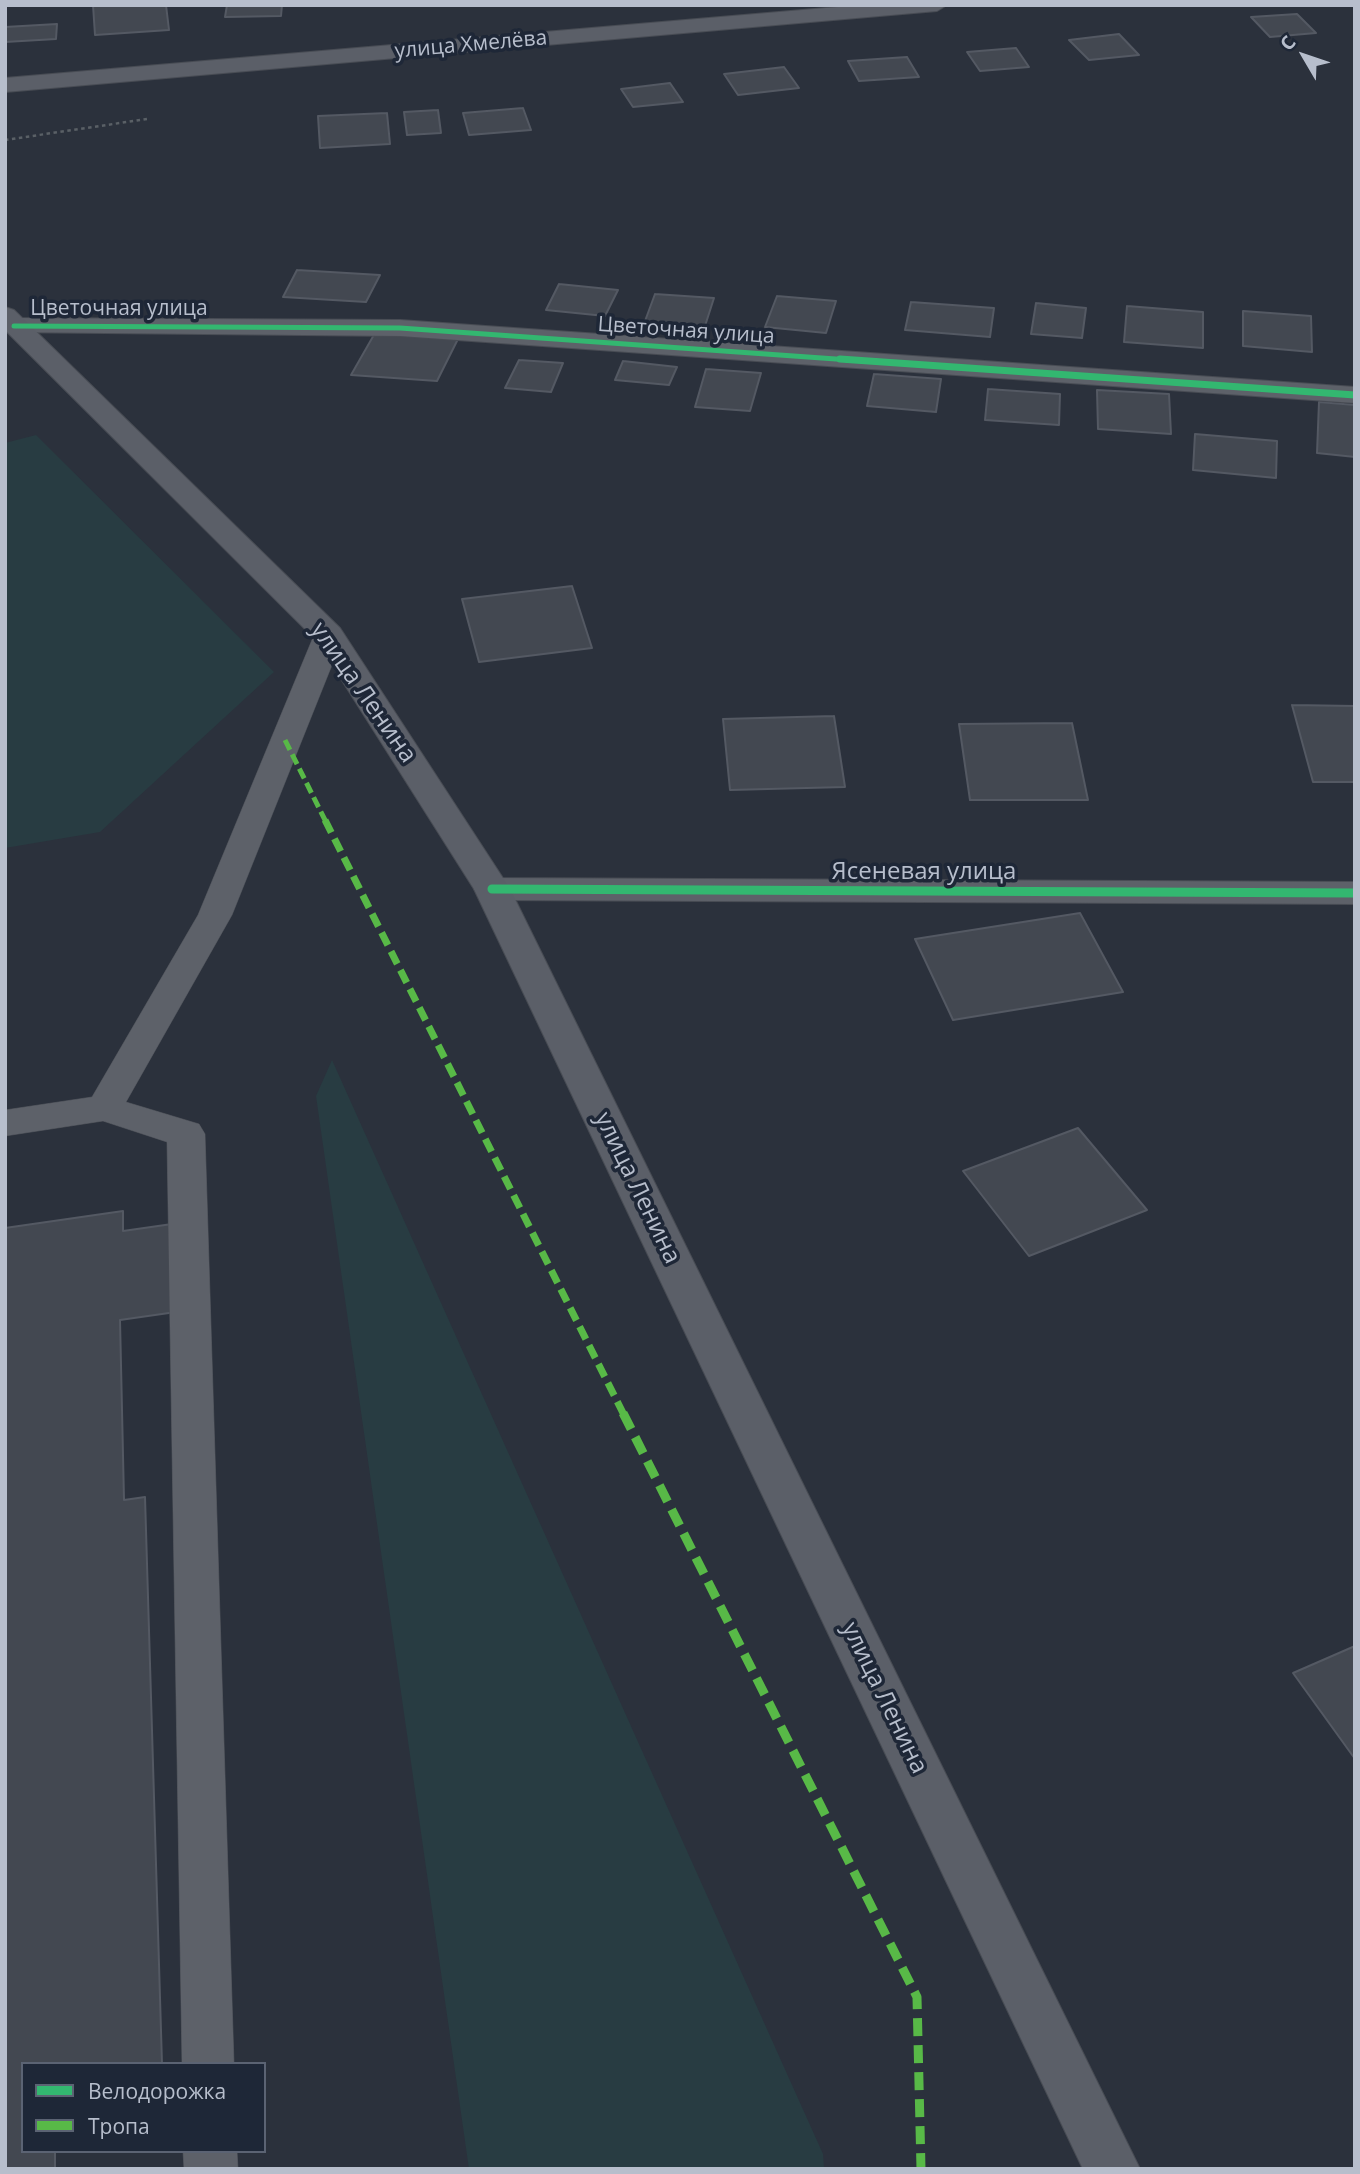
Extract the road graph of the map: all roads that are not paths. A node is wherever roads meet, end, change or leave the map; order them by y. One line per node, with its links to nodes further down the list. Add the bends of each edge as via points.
1 (937, 5): 2 (main road, улица Хмелёва)
2 (5, 85)
3 (10, 321): 4 (street, Цветочная улица, via 401,328); 5 (main road, улица Ленина)
4 (1355, 396)
5 (329, 635): 6 (main road, улица Ленина); 8 (lane, via 215,915)
6 (492, 889): 7 (street, Ясеневая улица); 11 (main road, улица Ленина)
7 (1355, 893)
8 (104, 1108): 9 (lane); 10 (lane, via 186,1135)
9 (5, 1122)
10 (208, 2062)
11 (1112, 2169)

